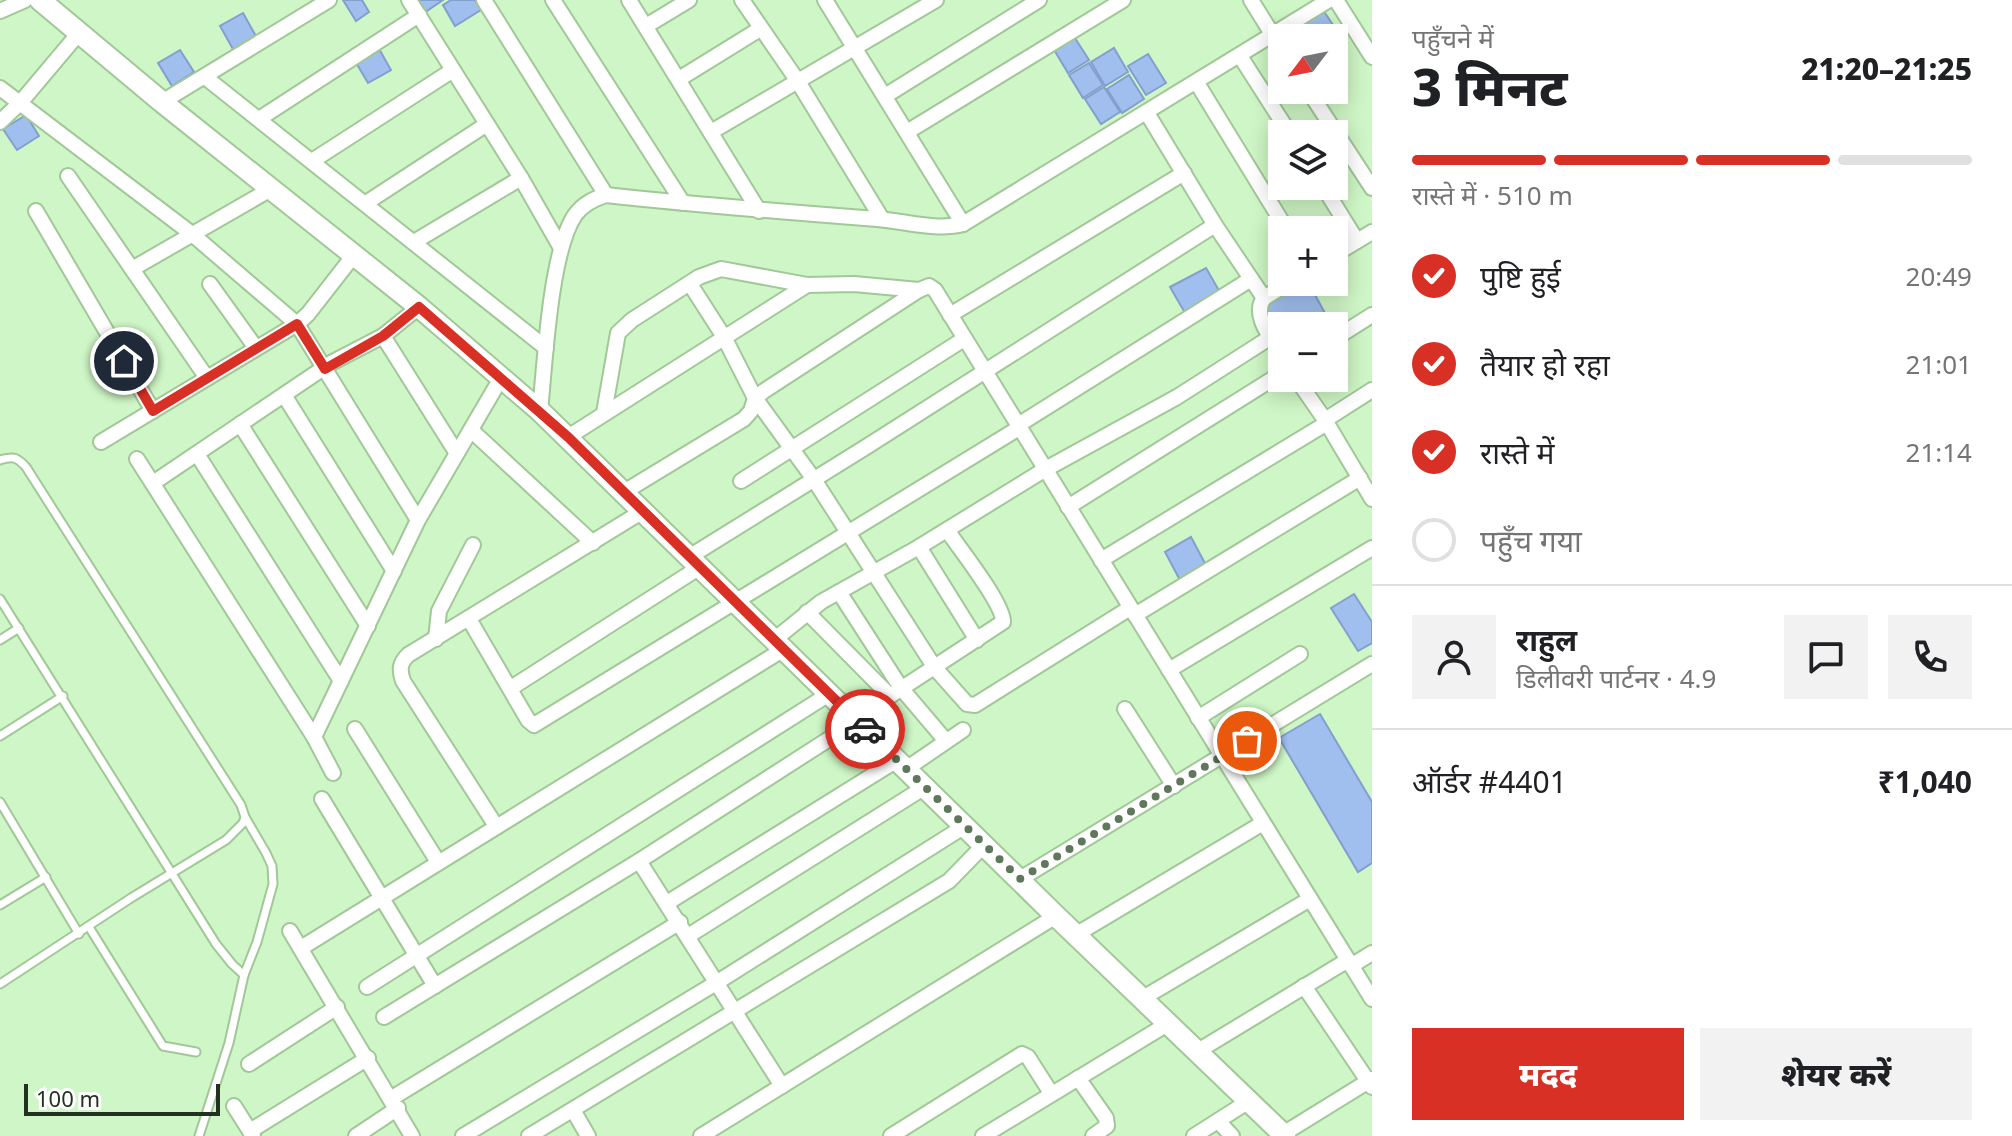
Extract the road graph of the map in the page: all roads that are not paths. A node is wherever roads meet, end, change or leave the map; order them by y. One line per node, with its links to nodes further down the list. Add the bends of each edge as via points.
1 (25, 0): 17 (street)
2 (40, 0): 23 (street)
3 (329, 0): 29 (street)
4 (409, 0): 18 (street)
5 (484, 0): 51 (street)
6 (553, 0): 54 (street)
7 (629, 0): 20 (street)
8 (689, 0): 20 (street)
9 (742, 0): 22 (street)
10 (936, 0): 25 (street)
11 (1039, 0): 34 (street)
12 (1123, 0): 44 (street)
13 (1251, 0): 21 (street)
14 (1329, 0): 19 (street)
15 (1336, 0): 27 (street)
16 (831, 2): 25 (street)
17 (0, 11)
18 (419, 15): 28 (street); 39 (street)
19 (1291, 24)
20 (646, 26): 30 (street)
21 (1268, 27)
22 (760, 29): 30 (street); 31 (street)
23 (79, 33): 35 (street); 36 (street)
24 (1268, 38): 26 (street)
25 (855, 49): 31 (street); 34 (street)
26 (1240, 56): 32 (street); 40 (street)
27 (1372, 57)
28 (453, 70): 42 (street); 45 (street)
29 (205, 77): 35 (street); 39 (street)
30 (679, 79): 43 (street)
31 (797, 80): 43 (street); 58 (street)
32 (1197, 83): 38 (street); 57 (street)
33 (0, 88): 36 (street)
34 (885, 96): 44 (street)
35 (162, 102): 50 (street)
36 (20, 103): 41 (street); 61 (street)
37 (1317, 104): 49 (street)
38 (1147, 113): 46 (street); 59 (street)
39 (259, 119): 45 (street)
40 (1281, 120)
41 (0, 122)
42 (487, 124): 48 (street); 53 (street)
43 (711, 132): 56 (street)
44 (907, 132): 59 (street)
45 (312, 161): 53 (street)
46 (1184, 173): 60 (street); 76 (street)
47 (68, 176): 67 (street)
48 (521, 178): 63 (street); 64 (street)
49 (1372, 188)
50 (271, 189): 61 (street); 66 (street)
51 (606, 195): 54 (street); 64 (street, via 588,201 575,216)
52 (1335, 200): 62 (street)
53 (366, 203): 63 (street)
54 (683, 203): 56 (street)
55 (36, 211): 96 (street)
56 (759, 211): 58 (street)
57 (1278, 216)
58 (882, 219): 59 (street)
59 (963, 224)
60 (1215, 225): 68 (street); 88 (street)
61 (192, 234): 67 (street); 78 (street)
62 (1367, 238): 65 (street)
63 (414, 242): 86 (street)
64 (561, 248): 86 (street)
65 (1348, 248)
66 (354, 255): 75 (street); 78 (street)
67 (132, 269): 89 (street)
68 (1251, 279): 74 (street); 101 (street)
69 (210, 284): 85 (street)
70 (690, 284): 71 (street, via 721,269); 82 (street); 98 (street, via 618,333)
71 (807, 285): 72 (street); 82 (street)
72 (919, 290): 76 (street, via 935,290); 95 (street)
73 (1268, 296): 74 (street)
74 (1264, 298): 80 (street, via 1258,314)
75 (419, 307): 81 (street); 90 (street)
76 (950, 315): 83 (street)
77 (1372, 315): 79 (street)
78 (297, 324): 85 (street); 87 (street)
79 (1348, 330)
80 (1268, 332)
81 (383, 336): 87 (street); 106 (street)
82 (724, 337): 95 (street); 98 (street)
83 (964, 339): 88 (street); 105 (street)
84 (1268, 339): 110 (street, via 1177,397)
85 (256, 348): 89 (street)
86 (546, 348): 97 (street)
87 (325, 369): 94 (street); 119 (street)
88 (984, 371): 101 (street); 111 (street)
89 (207, 378): 96 (street)
90 (501, 378): 97 (street); 102 (street)
91 (1268, 382): 117 (street)
92 (1372, 390): 99 (street)
93 (1306, 392): 99 (street)
94 (284, 395): 100 (street); 128 (street)
95 (755, 398): 105 (street); 115 (street, via 744,419)
96 (153, 411): 104 (street)
97 (540, 411): 103 (street)
98 (604, 413): 103 (street)
99 (1326, 421): 112 (street); 126 (street)
100 (240, 424): 107 (street); 136 (street)
101 (1019, 426): 110 (street); 121 (street)
102 (471, 430): 106 (street); 122 (street)
103 (568, 437): 115 (street)
104 (101, 442)
105 (790, 449): 111 (street); 113 (street)
106 (456, 452): 119 (street)
107 (197, 454): 114 (street); 146 (street)
108 (137, 459): 114 (street)
109 (0, 460): 166 (lane, via 11,456 26,467)
110 (1044, 470): 117 (street); 120 (street)
111 (813, 478): 121 (street); 127 (street)
112 (1360, 478): 116 (street); 134 (street)
113 (741, 481)
114 (153, 483): 157 (street)
115 (624, 492): 118 (street)
116 (1372, 499)
117 (1068, 507): 126 (street)
118 (643, 511): 122 (street); 127 (street)
119 (418, 520): 128 (street)
120 (947, 530): 124 (street); 140 (street, via 1003,616 998,627)
121 (849, 534): 129 (street); 132 (street)
122 (593, 543): 135 (street)
123 (473, 545): 138 (street, via 439,611)
124 (919, 547): 129 (street); 140 (street)
125 (1372, 548): 145 (street)
126 (1101, 560): 134 (street)
127 (694, 562): 132 (street); 147 (street)
128 (394, 571): 136 (street)
129 (873, 572): 130 (street); 144 (street)
130 (839, 592): 133 (street); 148 (street)
131 (0, 599): 137 (lane)
132 (736, 602): 141 (street); 147 (street, via 542,722 534,725 528,720)
133 (807, 612): 141 (street); 148 (street)
134 (1133, 612): 144 (street, via 975,705 967,704); 145 (street)
135 (469, 619): 138 (street); 147 (street)
136 (368, 626): 146 (street)
137 (19, 628): 139 (lane); 150 (lane)
138 (436, 639): 168 (street, via 402,661 403,681)
139 (0, 640)
140 (977, 640): 144 (street)
141 (779, 645): 149 (street); 168 (street)
142 (1300, 654): 152 (street)
143 (1372, 664): 159 (street)
144 (935, 668): 148 (street)
145 (1169, 670): 152 (street)
146 (341, 681): 157 (street)
147 (511, 688)
148 (896, 692): 153 (street); 158 (street)
149 (829, 694): 153 (street); 188 (street)
150 (63, 696): 156 (lane); 173 (lane)
151 (1125, 709): 162 (street)
152 (1198, 718): 159 (street)
153 (857, 721): 160 (street); 171 (street)
154 (355, 729): 172 (street)
155 (963, 730): 158 (street)
156 (0, 736)
157 (314, 737): 161 (street)
158 (946, 741): 160 (street)
159 (1222, 756): 162 (street); 167 (street)
160 (902, 764): 163 (street); 178 (street)
161 (333, 773)
162 (1174, 786): 175 (street)
163 (925, 787): 169 (street); 186 (street)
164 (322, 799): 176 (street)
165 (0, 802): 174 (lane)
166 (245, 817): 173 (lane, via 235,833); 191 (lane, via 272,866 273,884)
167 (1263, 823): 177 (street); 185 (street)
168 (496, 826): 172 (street)
169 (965, 826): 170 (street); 192 (street)
170 (984, 845): 175 (street); 200 (street, via 949,881)
171 (639, 861): 178 (street); 194 (street)
172 (438, 862): 176 (street)
173 (173, 873): 182 (lane); 191 (lane, via 225,957)
174 (46, 877): 179 (lane); 184 (lane)
175 (1020, 879): 180 (street)
176 (383, 897): 187 (street); 188 (street)
177 (1310, 899): 190 (street); 197 (street)
178 (667, 903): 181 (street)
179 (0, 905)
180 (1056, 916): 185 (street); 209 (street)
181 (680, 922): 186 (street); 212 (street)
182 (89, 927): 184 (lane); 204 (lane, via 163,1046)
183 (290, 931): 187 (street)
184 (79, 934): 193 (lane)
185 (1077, 934): 197 (street)
186 (688, 936): 192 (street)
187 (301, 948): 199 (street)
188 (417, 953): 194 (street); 196 (street)
189 (1372, 953): 190 (street)
190 (1350, 963): 195 (street); 198 (street)
191 (244, 975): 218 (lane)
192 (716, 983): 200 (street); 221 (street)
193 (0, 984)
194 (435, 986): 201 (street)
195 (1304, 986): 203 (street); 208 (street)
196 (367, 987)
197 (1143, 998): 202 (street)
198 (1372, 999)
199 (337, 1007): 205 (street); 206 (street)
200 (735, 1011): 209 (street); 214 (street)
201 (384, 1017)
202 (1169, 1023): 203 (street); 207 (street)
203 (1198, 1051): 211 (street)
204 (196, 1052)
205 (368, 1058): 212 (street); 216 (street)
206 (249, 1064)
207 (1078, 1078): 210 (street); 227 (street, via 1106,1118 1107,1126)
208 (1371, 1082): 217 (street)
209 (782, 1086): 224 (street)
210 (1051, 1093): 225 (street, via 1022,1054); 226 (street)
211 (1249, 1101): 215 (street); 217 (street)
212 (395, 1103): 219 (street); 220 (street)
213 (234, 1106): 216 (street)
214 (573, 1110): 222 (street); 223 (street)
215 (1218, 1121): 228 (street); 229 (street)
216 (251, 1134)
217 (1284, 1135)
218 (199, 1136)
219 (356, 1136)
220 (412, 1136)
221 (463, 1136)
222 (529, 1136)
223 (588, 1136)
224 (701, 1136)
225 (891, 1136)
226 (983, 1136)
227 (1093, 1136)
228 (1194, 1136)
229 (1232, 1136)

